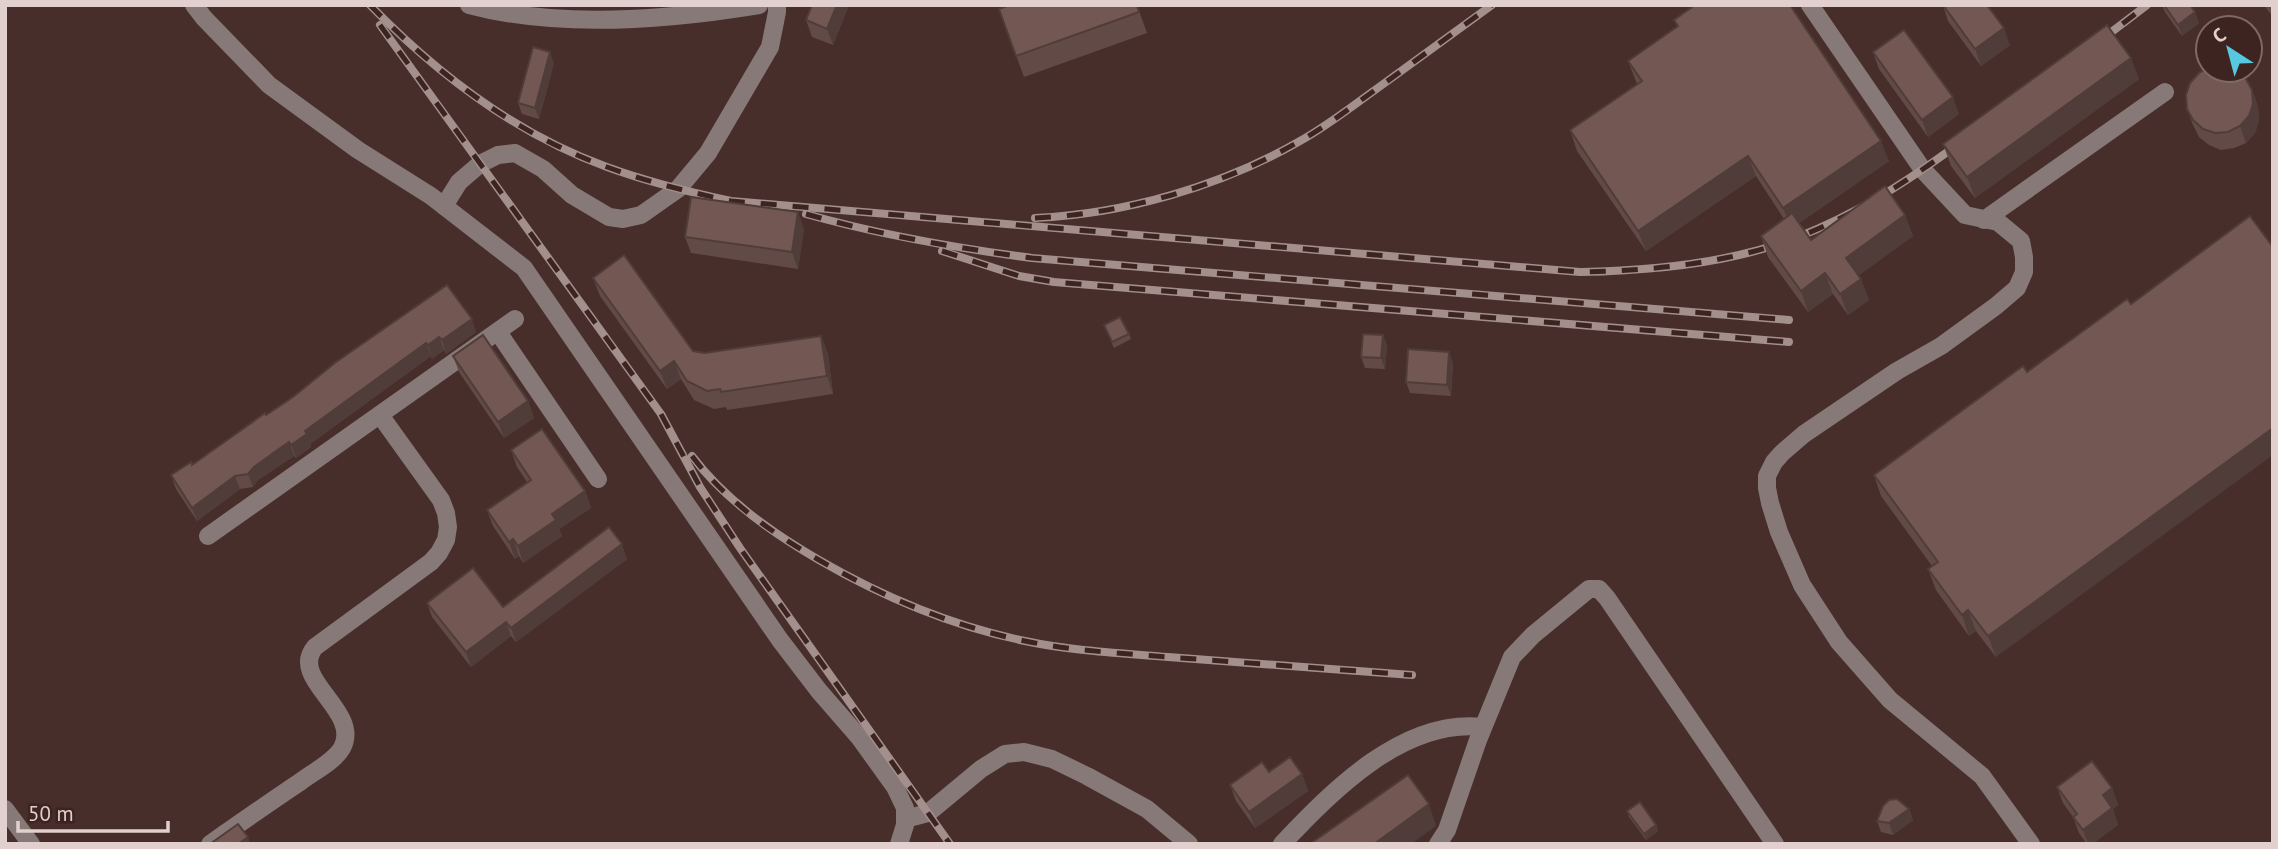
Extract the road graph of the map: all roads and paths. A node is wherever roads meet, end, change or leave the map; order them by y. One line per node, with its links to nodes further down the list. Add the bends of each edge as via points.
1 (194, 5): 7 (street, via 269,85)
2 (469, 5): 3 (street, via 523,16 634,19)
3 (759, 5)
4 (777, 5): 7 (street, via 770,47 708,153 678,189 641,215 609,217 515,153 480,164 459,182)
5 (1810, 5): 8 (street, via 1923,170 1965,215)
6 (2165, 92): 8 (street)
7 (444, 206): 16 (street, via 524,268 538,286 780,640 895,787)
8 (1983, 220): 24 (street, via 1998,222 2021,241 2024,272 2017,288 1941,346 1804,434 1774,462 1767,488 1779,532 1802,585 1839,642 1890,700 1982,776)
9 (515, 319): 10 (street)
10 (498, 332): 11 (street); 12 (street)
11 (380, 415): 13 (street); 18 (street, via 441,500 448,527 446,540 431,562 309,654 311,673 344,723 342,747)
12 (598, 479)
13 (208, 536)
14 (1483, 727): 21 (street, via 1465,725 1424,734 1400,746 1338,787); 22 (street, via 1460,797); 23 (street, via 1513,657 1589,589 1599,589)
15 (5, 808): 17 (street)
16 (905, 819): 19 (street); 20 (street, via 928,813 1005,754 1024,752 1052,759 1147,809)
17 (31, 844)
18 (211, 844)
19 (898, 844)
20 (1189, 844)
21 (1282, 844)
22 (1438, 844)
23 (1775, 844)
24 (2031, 844)

